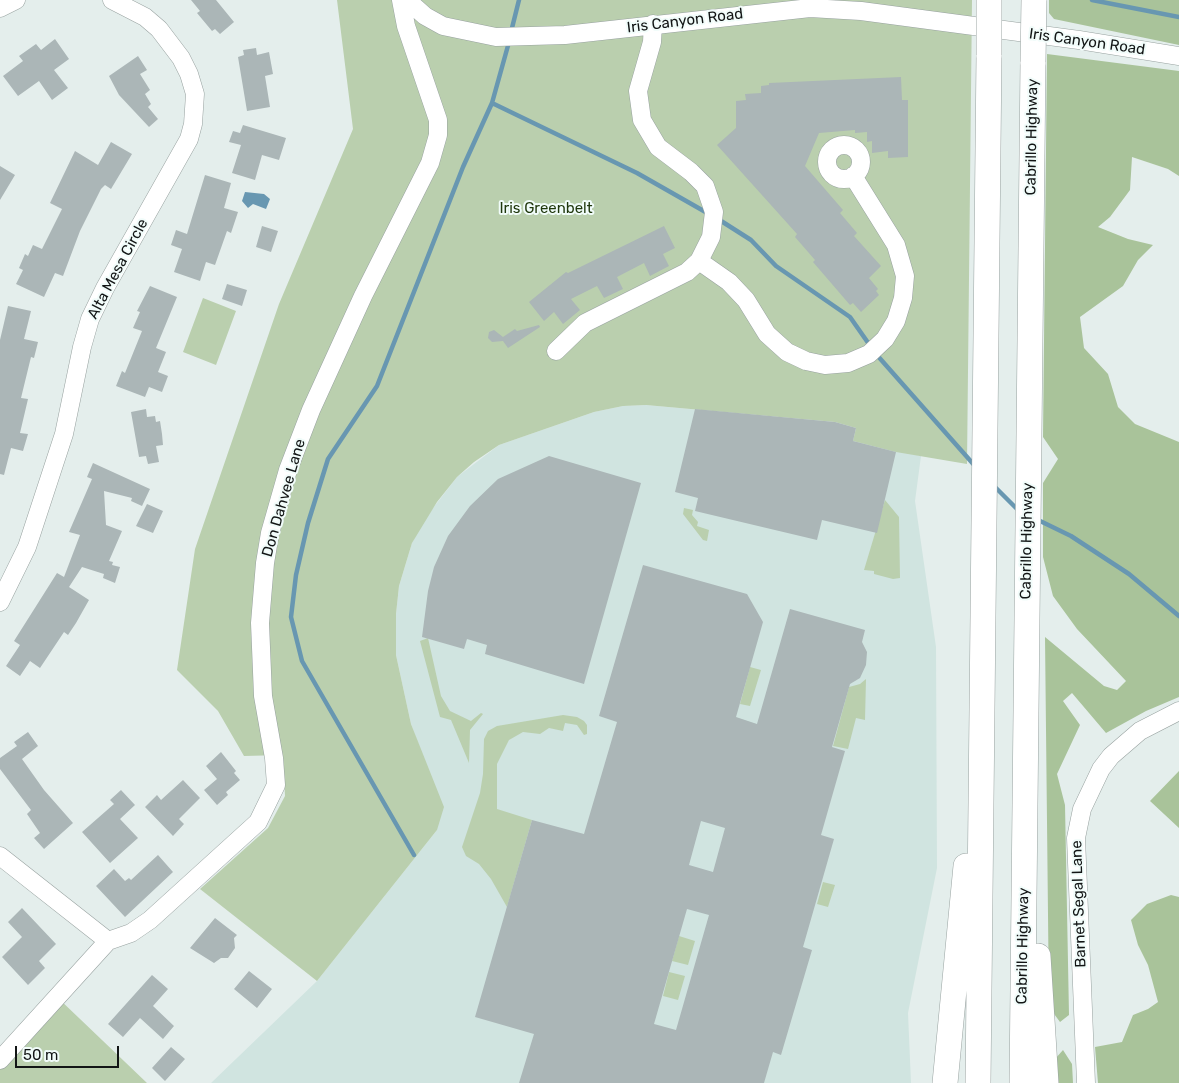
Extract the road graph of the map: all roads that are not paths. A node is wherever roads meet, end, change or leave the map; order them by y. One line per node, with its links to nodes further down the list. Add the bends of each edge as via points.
1 (16, 0): 8 (street)
2 (112, 0): 14 (street, Alta Mesa Circle, via 145,17 159,29 181,58 195,94 193,124 189,139 90,319 64,434 27,547)
3 (401, 0): 19 (street, Don Dahvee Lane, via 406,26 438,120 438,135 430,163 363,296 311,410 288,470 270,533 260,623 263,696 276,785 258,822 150,920 131,933)
4 (407, 0): 9 (street, Iris Canyon Road, via 443,26 496,37 565,35)
5 (990, 0): 17 (highway, bridge)
6 (1034, 0): 16 (highway, Cabrillo Highway, bridge)
7 (810, 4): 9 (street, Iris Canyon Road); 10 (street, Iris Canyon Road)
8 (0, 8)
9 (653, 24): 12 (street, via 651,47 640,80 640,112 653,141 698,178 710,195 714,227)
10 (1179, 56)
11 (853, 176): 12 (street, via 896,245 905,276 896,321 885,339 869,354 848,363 826,365 791,355 773,341 746,300 729,282)
12 (699, 261): 13 (street, via 687,272 585,323)
13 (556, 351)
14 (0, 602)
15 (1179, 711): 25 (street, Barnet Segal Lane, via 1140,731 1112,756 1101,769 1082,809 1076,838)
16 (1026, 713): 23 (highway, Cabrillo Highway); 24 (highway)
17 (981, 785): 21 (highway, via 968,843); 22 (highway)
18 (0, 856): 19 (street)
19 (108, 941): 20 (street, Don Dahvee Lane)
20 (0, 1060)
21 (945, 1083)
22 (978, 1083)
23 (1022, 1083)
24 (1046, 1083)
25 (1086, 1083)

